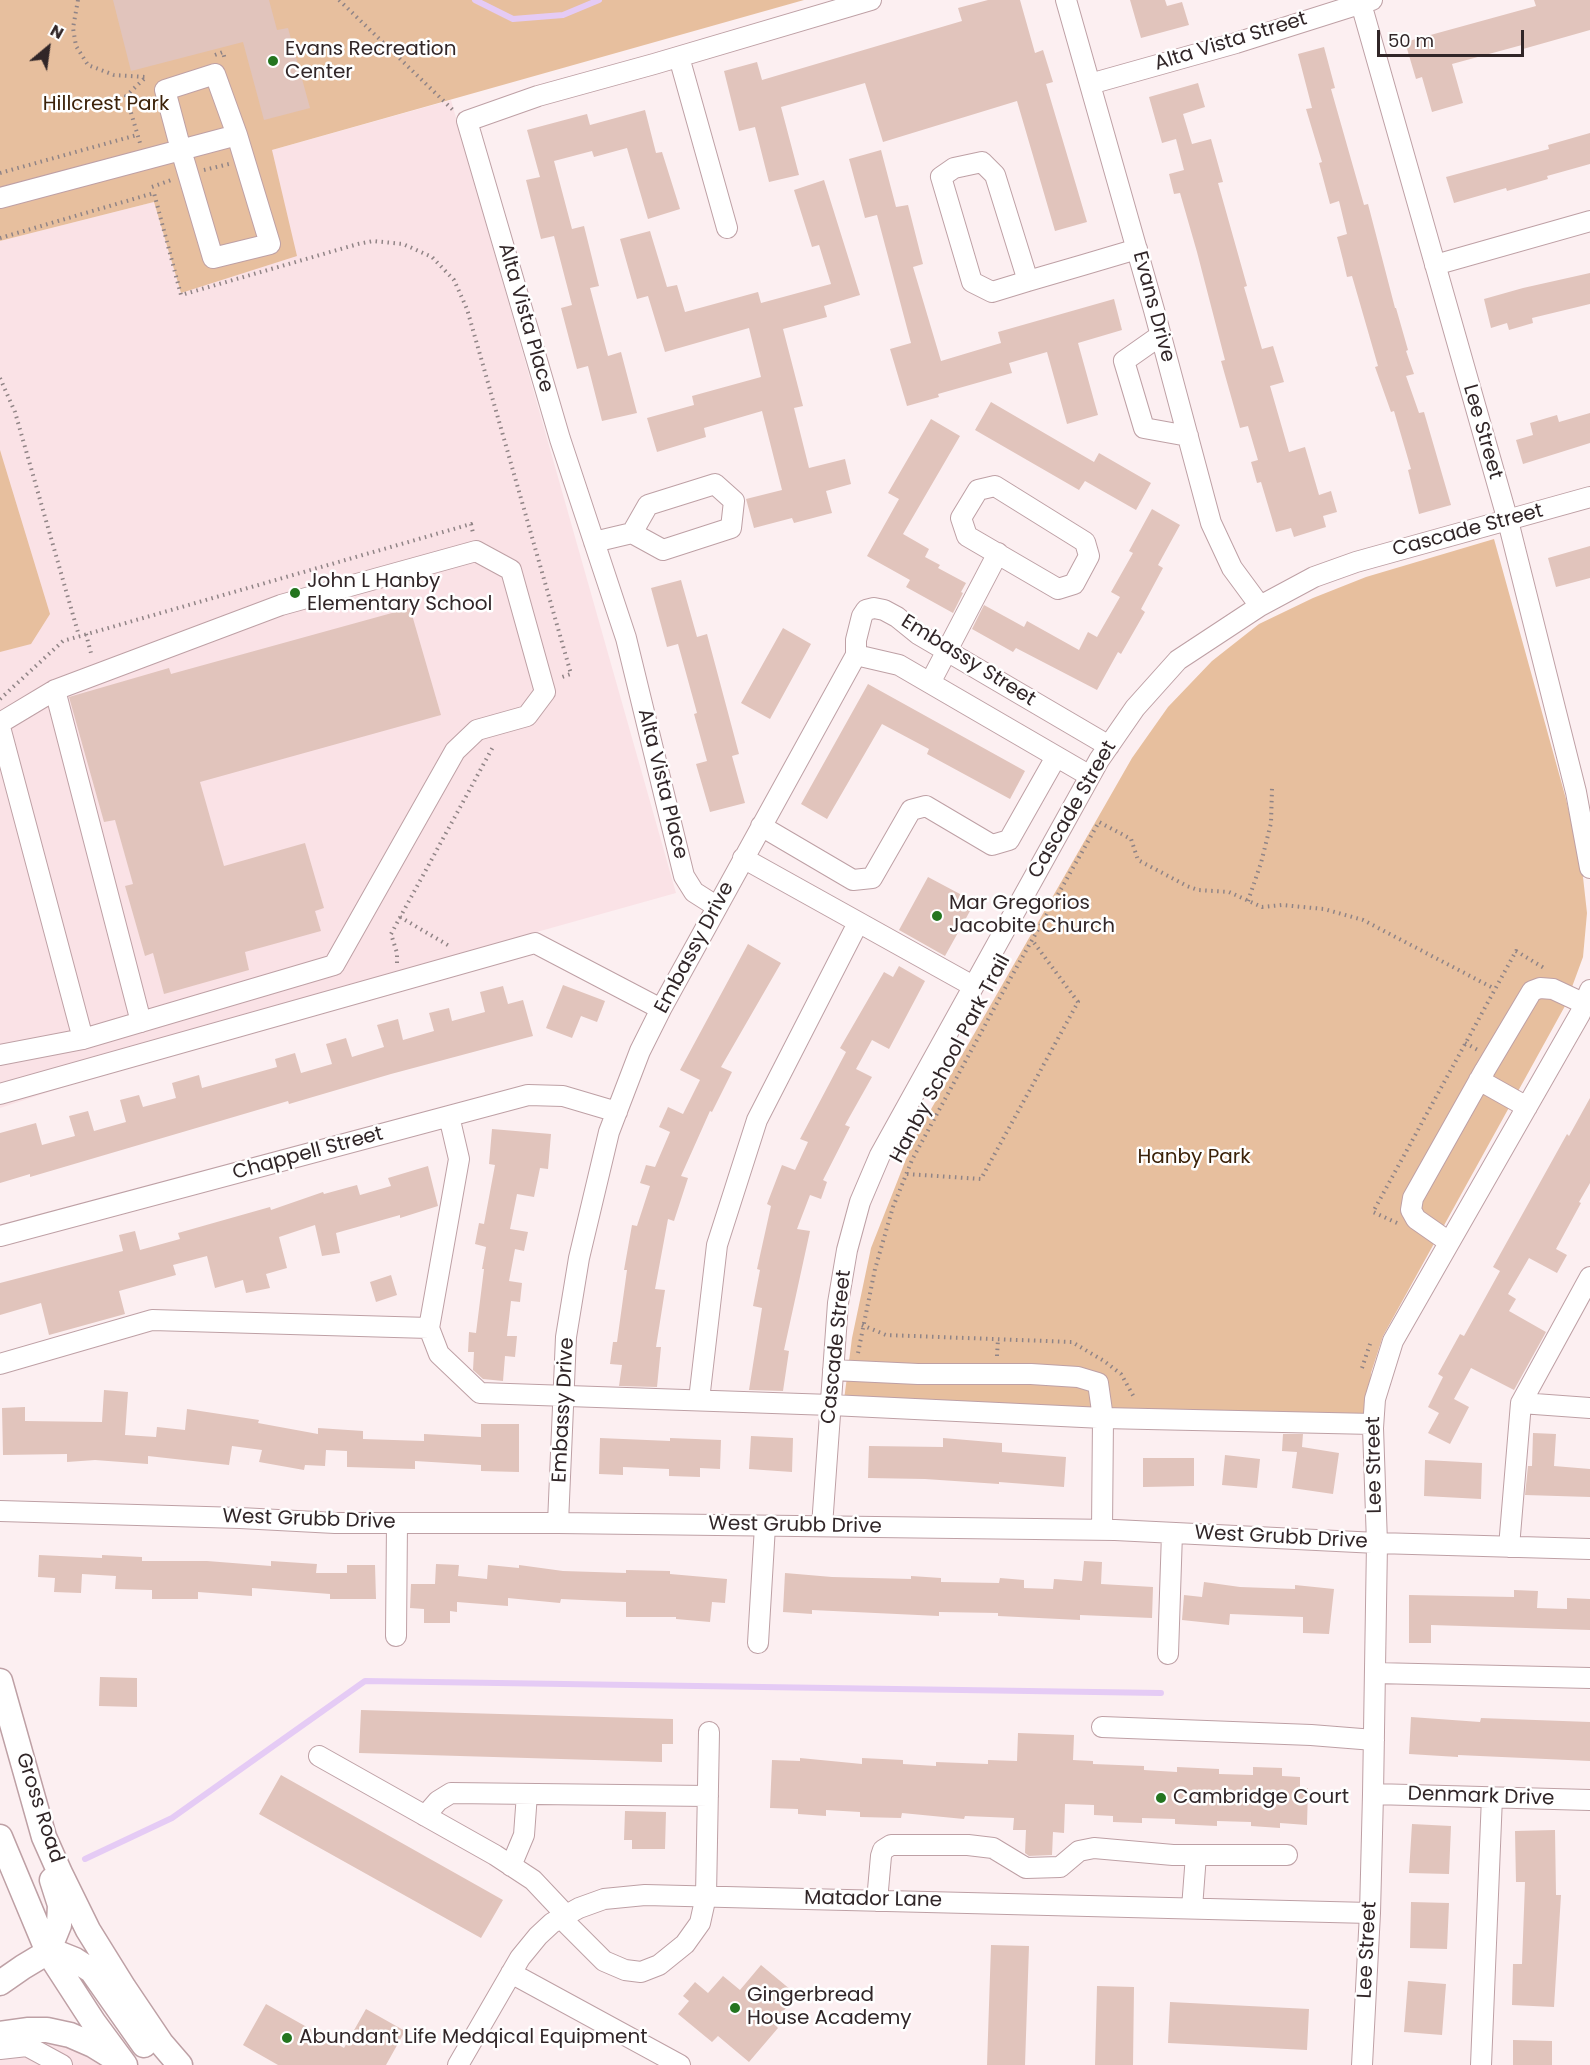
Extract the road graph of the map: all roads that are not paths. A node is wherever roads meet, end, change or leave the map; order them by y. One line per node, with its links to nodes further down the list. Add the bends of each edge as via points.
1 (870, 0): 4 (street)
2 (1066, 0): 5 (street, Evans Drive)
3 (1364, 1): 5 (street, Alta Vista Street, via 1236,43); 12 (street, Lee Street)
4 (679, 57): 10 (street); 19 (street, Alta Vista Place, via 538,96 467,121)
5 (1090, 84): 11 (street, Evans Drive)
6 (237, 135): 7 (street); 7 (street, via 215,74 165,90); 7 (street, via 270,244 213,258)
7 (181, 150): 8 (street)
8 (0, 198)
9 (1590, 221): 12 (street)
10 (726, 228)
11 (1137, 249): 13 (street); 14 (street, Evans Drive)
12 (1435, 265): 17 (street, Lee Street)
13 (1028, 281): 13 (street, via 992,292 972,282 941,177 954,168 982,162 995,175)
14 (1161, 335): 15 (street, Evans Drive); 15 (street, via 1124,361 1144,428)
15 (1188, 436): 21 (street, Evans Drive, via 1211,523 1232,568)
16 (1590, 497): 17 (street, Cascade Street)
17 (1508, 521): 21 (street, Cascade Street, via 1356,562 1314,577); 30 (street, Lee Street)
18 (632, 533): 18 (street, via 648,505 715,484 734,501 730,528 663,550); 19 (street)
19 (594, 542): 34 (street, Alta Vista Place, via 626,638 684,876 694,892)
20 (998, 554): 20 (street, via 967,536 961,518 978,490 995,486 1085,542 1089,556 1074,584 1058,588); 22 (street)
21 (1260, 606): 27 (street, Cascade Street, via 1178,660 1135,708)
22 (947, 651): 23 (street, Embassy Street, via 897,617 874,608 862,616); 24 (street); 27 (street, Embassy Street)
23 (855, 655): 24 (street, via 899,665); 31 (street, Embassy Drive)
24 (930, 683): 28 (street)
25 (54, 690): 26 (street); 39 (street); 39 (street, via 281,605 476,551 511,570 545,692 527,716 477,730 455,751 334,965)
26 (0, 725): 40 (street)
27 (1109, 746): 29 (street, Cascade Street)
28 (1056, 757): 29 (street); 31 (street, via 1009,840 992,845 926,806 911,810 873,878 853,880)
29 (1090, 776): 36 (street, Cascade Street)
30 (1583, 790): 33 (street, Lee Street)
31 (761, 826): 32 (street, Embassy Drive)
32 (743, 858): 34 (street, Embassy Drive); 35 (street)
33 (1590, 868)
34 (716, 906): 38 (street, Embassy Drive)
35 (858, 922): 36 (street); 54 (street, via 757,1119 717,1245)
36 (973, 986): 52 (street, Cascade Street, via 880,1155 860,1202 838,1303)
37 (1587, 997): 42 (street, via 1553,989 1532,991); 44 (street, Lee Street)
38 (662, 1009): 43 (street, via 536,943); 45 (street, Embassy Drive, via 640,1051)
39 (141, 1022): 40 (street)
40 (83, 1039): 41 (street)
41 (0, 1055)
42 (1479, 1080): 44 (street); 48 (street, via 1413,1198 1411,1210 1416,1218)
43 (0, 1094)
44 (1527, 1107): 48 (street, Lee Street)
45 (617, 1112): 46 (street, Chappell Street, via 563,1096 528,1095); 53 (street, Embassy Drive, via 579,1258 566,1337)
46 (449, 1116): 47 (street, Chappell Street); 50 (street, via 459,1159)
47 (0, 1236)
48 (1449, 1242): 59 (street, Lee Street, via 1393,1341 1375,1399)
49 (1590, 1277): 55 (street)
50 (429, 1328): 51 (street, via 152,1320); 53 (street, via 439,1354 480,1393)
51 (0, 1364)
52 (833, 1370): 56 (street, Cascade Street); 58 (street, via 1078,1377 1098,1383)
53 (564, 1396): 54 (street); 62 (street, Embassy Drive)
54 (699, 1400): 56 (street)
55 (1521, 1403): 57 (street); 68 (street)
56 (831, 1405): 58 (street); 64 (street, Cascade Street)
57 (1590, 1408)
58 (1103, 1418): 59 (street); 65 (street)
59 (1373, 1424): 67 (street, Lee Street)
60 (0, 1511): 61 (street, West Grubb Drive)
61 (397, 1523): 62 (street, West Grubb Drive); 70 (street)
62 (558, 1523): 63 (street, West Grubb Drive)
63 (765, 1526): 64 (street, West Grubb Drive); 71 (street)
64 (822, 1526): 65 (street, West Grubb Drive)
65 (1102, 1530): 66 (street, West Grubb Drive)
66 (1172, 1533): 67 (street, West Grubb Drive); 72 (street)
67 (1377, 1543): 68 (street, West Grubb Drive); 73 (street, Lee Street)
68 (1509, 1547): 69 (street, West Grubb Drive)
69 (1590, 1549)
70 (396, 1636)
71 (758, 1643)
72 (1168, 1654)
73 (1375, 1673): 74 (street); 78 (street, Lee Street)
74 (1590, 1678)
75 (0, 1681): 80 (main road, Gross Road)
76 (1102, 1727): 78 (street)
77 (709, 1732): 83 (street)
78 (1374, 1740): 82 (street, Lee Street)
79 (319, 1756): 86 (street)
80 (30, 1785): 96 (main road, via 35,1836 60,1905 59,1925); 104 (main road, Gross Road, via 44,1837 88,1930 130,1998)
81 (527, 1794): 83 (street); 86 (street, via 451,1793); 90 (street, via 524,1835)
82 (1373, 1794): 84 (street, Denmark Drive); 94 (street, Lee Street)
83 (708, 1796): 91 (street)
84 (1491, 1797): 85 (street, Denmark Drive); 108 (street)
85 (1590, 1800)
86 (425, 1816): 90 (street)
87 (0, 1837): 96 (main road)
88 (1196, 1855): 89 (street); 92 (street, via 1094,1848 1079,1851 1060,1867 1026,1868 993,1848 891,1845 881,1856); 93 (street)
89 (1287, 1855)
90 (511, 1866): 95 (street, via 532,1880)
91 (706, 1896): 92 (street, Matador Lane); 95 (street, Matador Lane, via 604,1899); 95 (street, via 700,1923 685,1944 659,1965 641,1972 604,1961)
92 (877, 1900): 93 (street, Matador Lane)
93 (1192, 1908): 94 (street, Matador Lane)
94 (1370, 1913): 107 (street, Lee Street)
95 (564, 1917): 97 (street, Matador Lane, via 538,1936)
96 (48, 1952): 98 (main road); 102 (main road); 103 (main road, via 75,1960 93,1971)
97 (511, 1973): 105 (street, Matador Lane); 106 (street)
98 (0, 1983)
99 (0, 2034): 102 (main road, via 47,2030 70,2035)
100 (0, 2049): 101 (street, via 27,2046)
101 (62, 2065)
102 (125, 2065)
103 (160, 2065)
104 (180, 2065)
105 (458, 2065)
106 (680, 2065)
107 (1362, 2065)
108 (1481, 2065)

